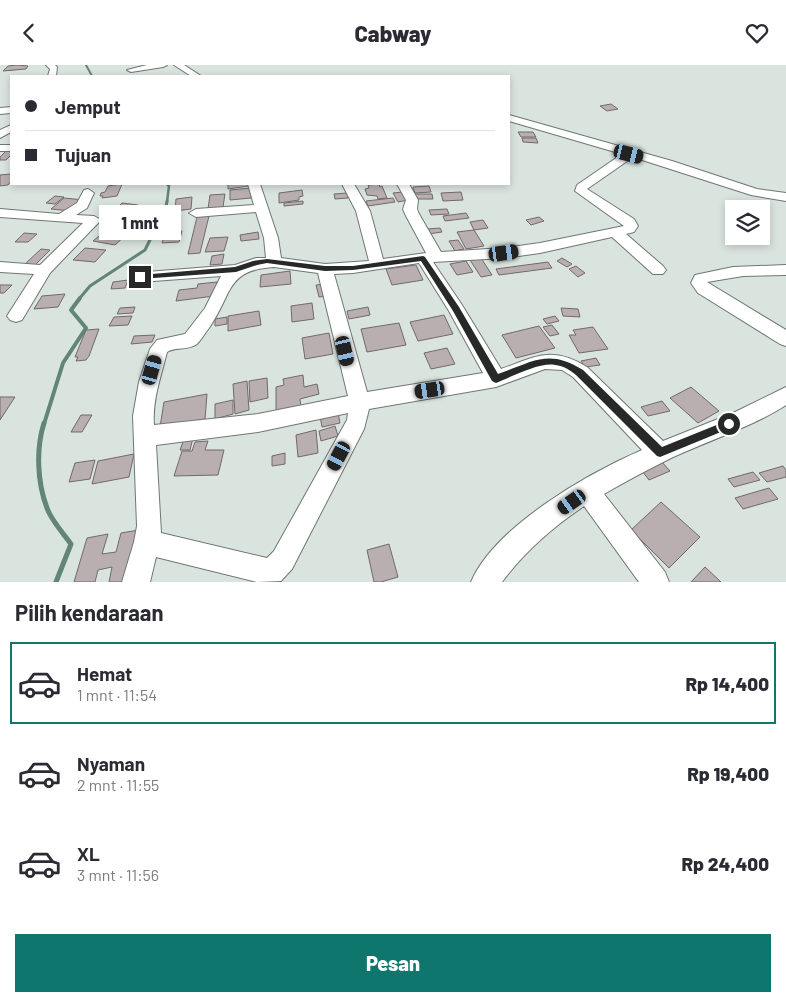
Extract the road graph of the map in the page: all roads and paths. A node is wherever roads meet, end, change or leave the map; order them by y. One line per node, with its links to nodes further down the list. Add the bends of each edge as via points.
1 (163, 65): 3 (street)
2 (178, 65): 4 (street)
3 (131, 70)
4 (195, 75)
5 (510, 118): 6 (street)
6 (629, 154): 11 (street, via 668,163 755,192); 16 (street, via 581,187 584,194 629,222 629,229)
7 (254, 185): 12 (street)
8 (349, 185): 19 (street, via 363,211)
9 (404, 185): 17 (street, via 412,200 410,209)
10 (88, 193): 15 (street, via 82,205)
11 (786, 197)
12 (263, 208): 14 (street); 18 (street)
13 (0, 213): 15 (street)
14 (196, 213)
15 (62, 218): 22 (street, via 94,220)
16 (615, 232): 17 (street, via 504,253); 25 (street)
17 (430, 258): 19 (street); 29 (street)
18 (274, 261): 21 (street); 23 (street)
19 (377, 264): 21 (street)
20 (0, 267): 22 (street)
21 (325, 269): 31 (street)
22 (44, 270): 27 (street)
23 (236, 270): 26 (street); 32 (street, via 191,339 163,345 159,349 143,416)
24 (786, 270): 28 (street, via 711,275 699,283)
25 (658, 271)
26 (140, 277)
27 (16, 315)
28 (786, 339)
29 (496, 379): 31 (street); 33 (street, via 544,362 568,365 580,372)
30 (786, 395): 33 (street, via 764,410)
31 (360, 402): 32 (street, via 258,423); 36 (street, via 357,422)
32 (145, 436): 35 (street, via 149,514)
33 (660, 453): 34 (street)
34 (587, 491): 38 (street, via 526,534); 39 (street)
35 (147, 542): 36 (street); 37 (street)
36 (272, 577)
37 (136, 582)
38 (485, 582)
39 (655, 582)

